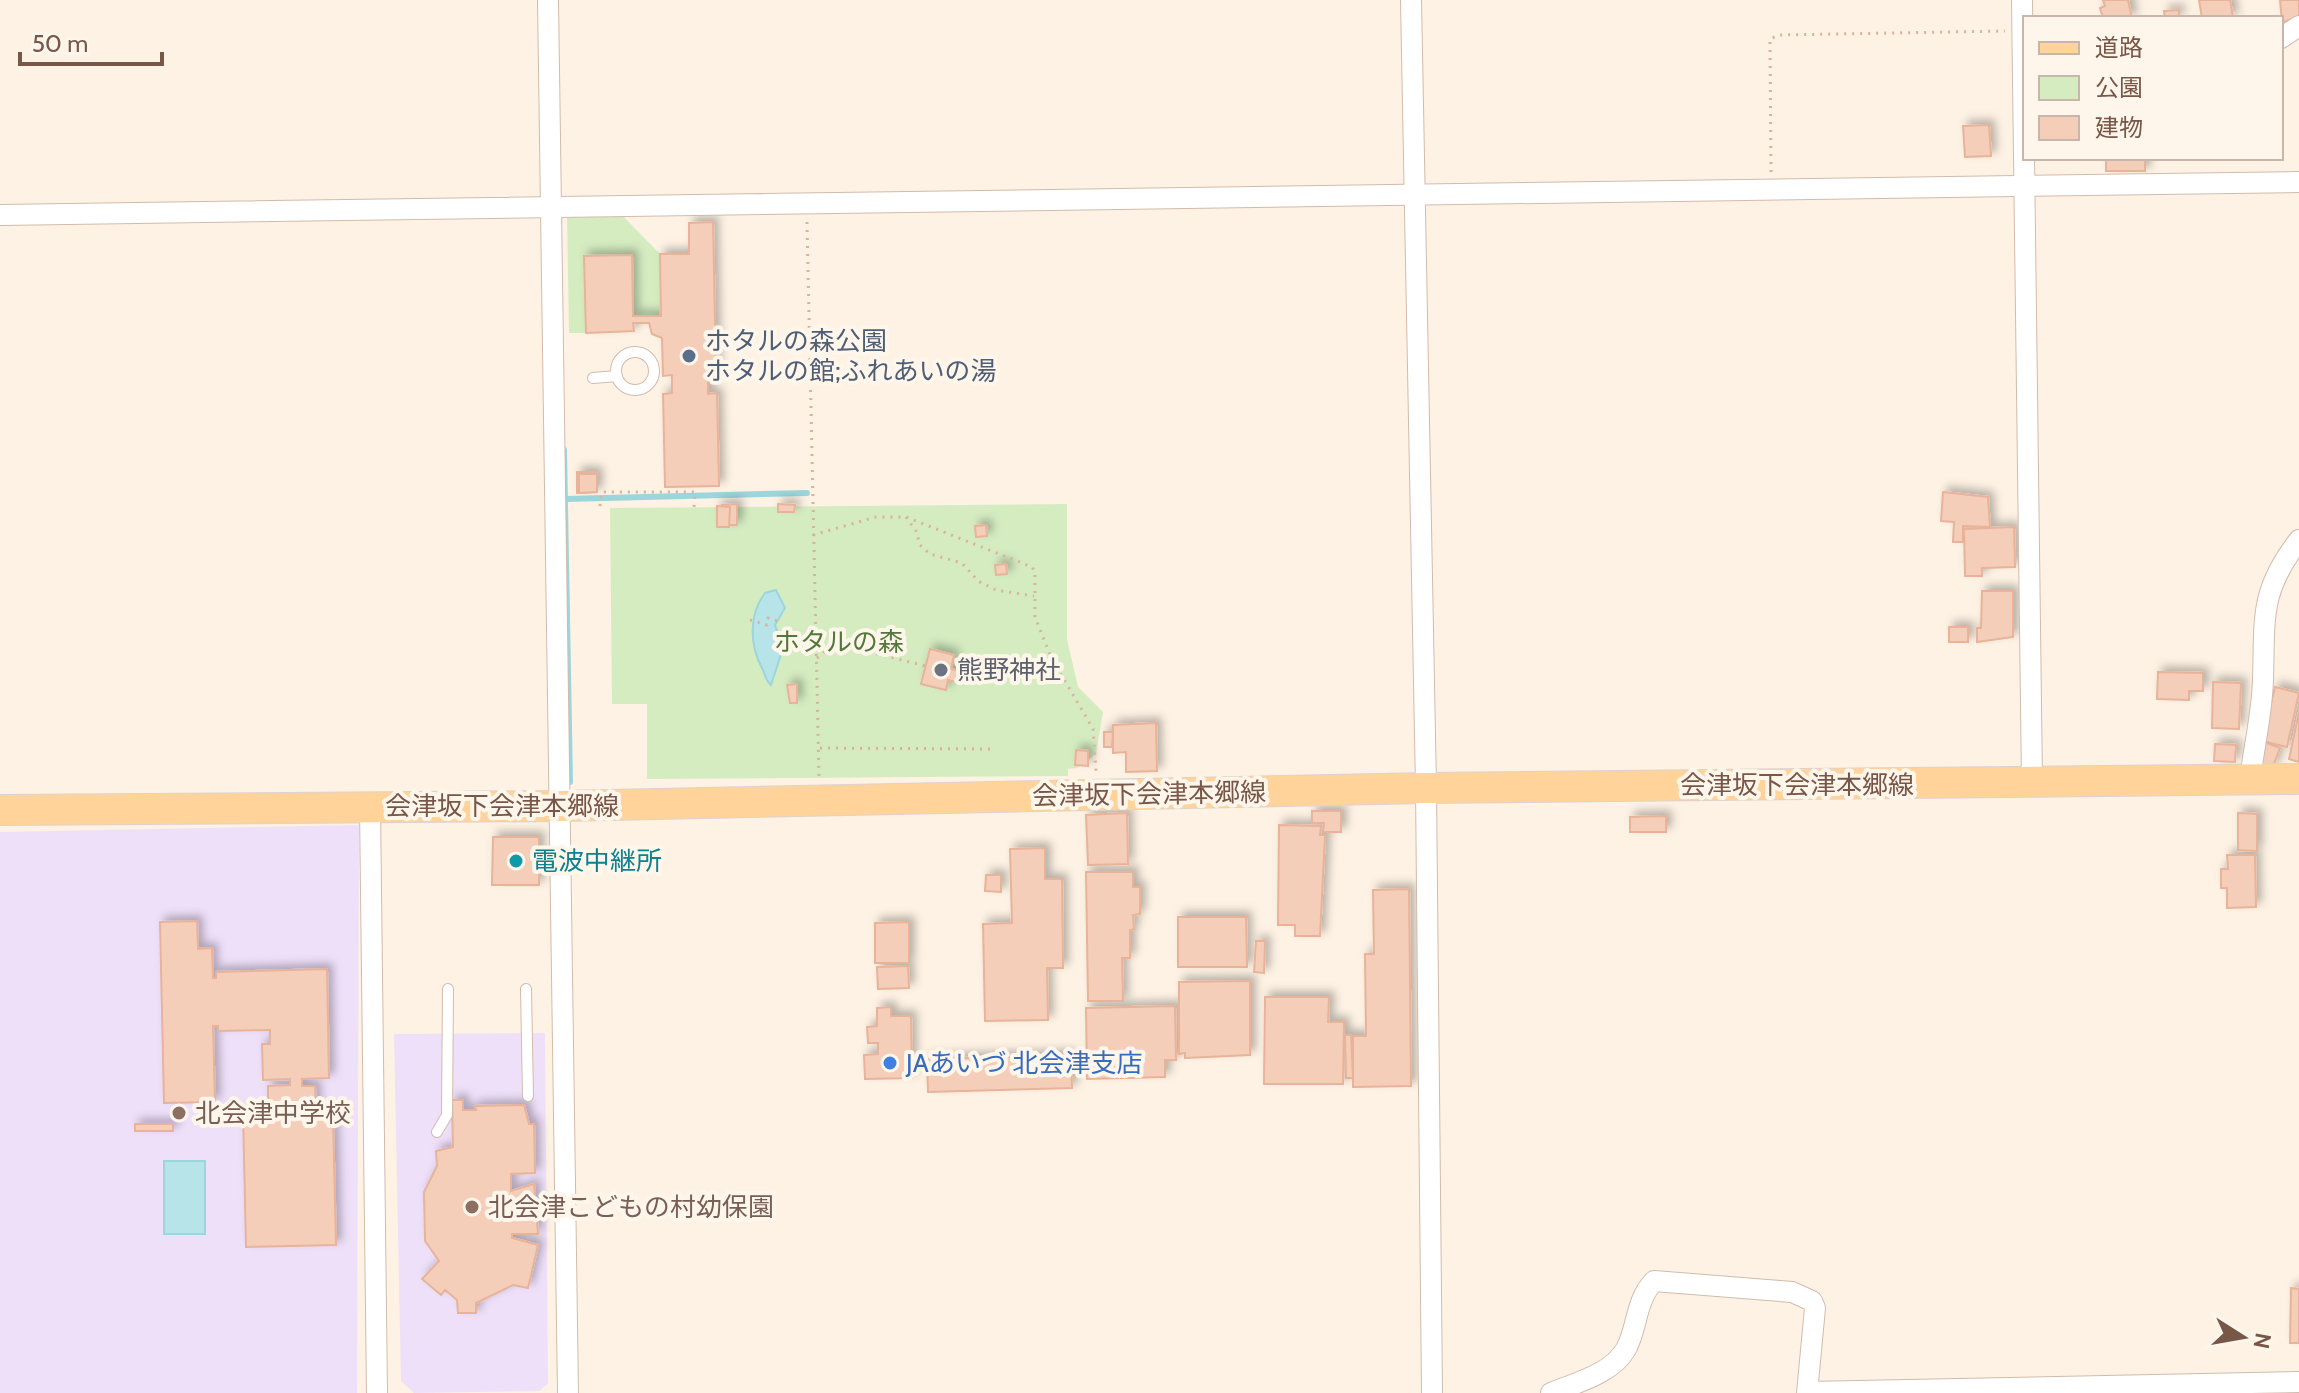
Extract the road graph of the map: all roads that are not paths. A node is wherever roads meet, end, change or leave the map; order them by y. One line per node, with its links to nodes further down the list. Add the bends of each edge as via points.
1 (548, 0): 9 (street)
2 (1411, 0): 8 (street)
3 (2022, 0): 4 (street)
4 (2023, 61)
5 (2025, 160): 7 (street)
6 (2299, 182): 7 (street)
7 (2025, 184): 8 (street); 16 (street)
8 (1415, 193): 9 (street); 17 (street)
9 (551, 206): 10 (street); 19 (street)
10 (0, 215)
11 (617, 376): 12 (lane)
12 (593, 378)
13 (2299, 540): 14 (street, via 2277,569 2267,602)
14 (2250, 779): 15 (main road, 会津坂下会津本郷線); 16 (main road, 会津坂下会津本郷線)
15 (2299, 779)
16 (2032, 783): 17 (main road, 会津坂下会津本郷線)
17 (1426, 788): 19 (main road, 会津坂下会津本郷線); 29 (street)
18 (370, 806): 19 (main road, 会津坂下会津本郷線); 20 (main road, 会津坂下会津本郷線); 27 (street)
19 (561, 806): 28 (street)
20 (0, 810)
21 (448, 989): 24 (lane, via 447,1115)
22 (526, 989): 23 (lane)
23 (528, 1096)
24 (437, 1132)
25 (2299, 1382): 26 (street)
26 (1808, 1392): 30 (street, via 1812,1301 1792,1292 1654,1281 1643,1293 1627,1348 1617,1361)
27 (377, 1393)
28 (568, 1393)
29 (1432, 1393)
30 (1551, 1393)

